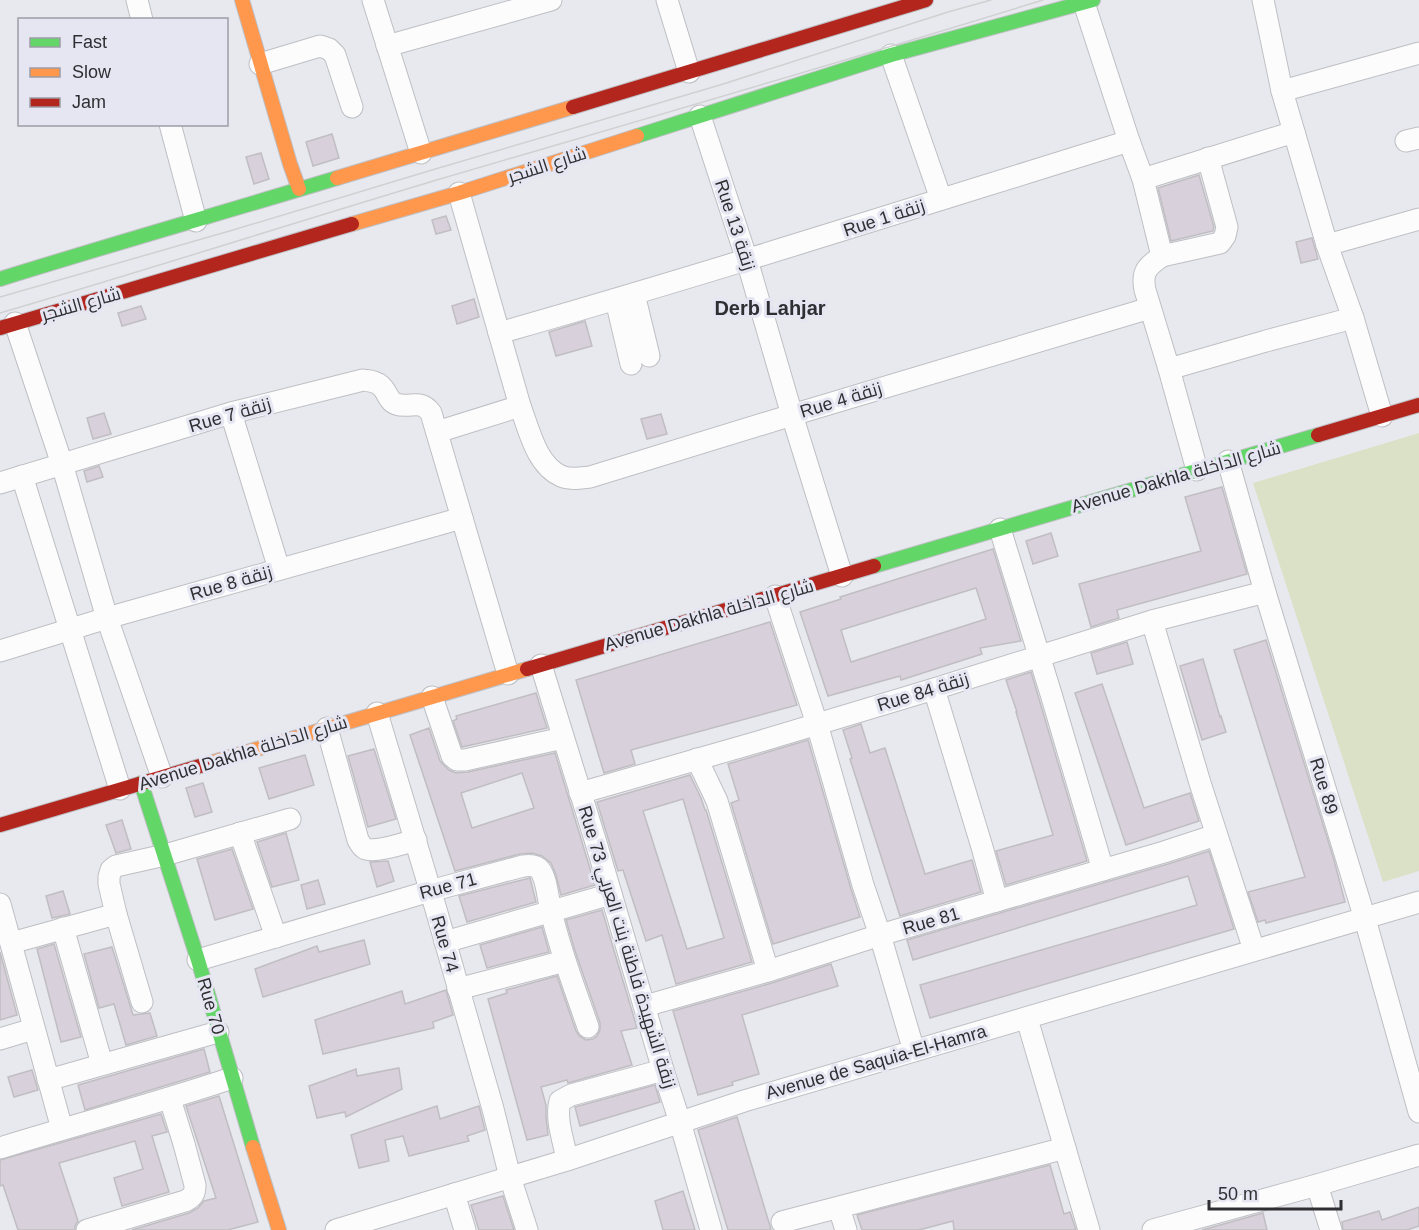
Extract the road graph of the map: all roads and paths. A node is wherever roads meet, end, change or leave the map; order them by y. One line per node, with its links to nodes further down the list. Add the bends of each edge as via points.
1 (137, 0): 9 (street)
2 (242, 0): 13 (street)
3 (373, 0): 10 (street)
4 (551, 0): 10 (street)
5 (667, 0): 14 (street)
6 (926, 0): 14 (street)
7 (1263, 0): 15 (street)
8 (1088, 2): 12 (street, شارع الشجر); 20 (street)
9 (142, 18)
10 (387, 46): 21 (street)
11 (1419, 53): 15 (street)
12 (891, 55): 17 (street, شارع الشجر); 26 (street)
13 (260, 64): 16 (street, via 320,46 329,49 335,55); 24 (street)
14 (689, 72): 21 (street)
15 (1282, 91): 19 (street)
16 (352, 107)
17 (700, 116): 25 (street, شارع الشجر); 31 (street, Rue 13 زنقة)
18 (171, 126): 28 (street)
19 (1294, 132): 22 (street); 29 (street)
20 (1129, 141): 23 (street); 26 (street, Rue 1 زنقة)
21 (421, 153): 24 (street)
22 (1208, 159): 23 (street); 30 (street, via 1227,227 1225,236 1220,243)
23 (1143, 179): 30 (street)
24 (299, 189): 28 (street)
25 (459, 193): 36 (street, شارع الشجر); 37 (street)
26 (941, 200): 31 (street, Rue 1 زنقة)
27 (1419, 219): 29 (street)
28 (196, 221): 32 (street)
29 (1327, 245): 35 (street)
30 (1162, 256): 34 (street, via 1147,267 1143,280)
31 (747, 260): 33 (street, Rue 1 زنقة); 43 (street, Rue 13 زنقة)
32 (0, 279)
33 (625, 297): 37 (street, Rue 1 زنقة); 38 (street)
34 (1150, 308): 39 (street); 43 (street, Rue 4 زنقة)
35 (1353, 318): 39 (street); 44 (street)
36 (8, 326): 47 (street)
37 (499, 333): 41 (street)
38 (640, 360)
39 (1169, 369): 48 (street)
40 (1419, 405): 44 (street, Avenue Dakhla شارع الداخلة)
41 (520, 406): 43 (street, Rue 4 زنقة, via 539,455 549,468 574,479); 45 (street)
42 (231, 413): 45 (street, Rue 7 زنقة, via 363,380 374,381 393,402 427,407); 47 (street, Rue 7 زنقة); 53 (street)
43 (792, 415): 54 (street, Rue 13 زنقة)
44 (1382, 416): 46 (street, Avenue Dakhla شارع الداخلة)
45 (437, 432): 51 (street)
46 (1228, 461): 48 (street, Avenue Dakhla شارع الداخلة); 55 (street, Rue 89)
47 (62, 464): 49 (street, Rue 7 زنقة); 57 (street)
48 (1197, 470): 52 (street, Avenue Dakhla شارع الداخلة)
49 (22, 476): 50 (street, Rue 7 زنقة); 59 (street)
50 (0, 483)
51 (462, 518): 53 (street, Rue 8 زنقة); 63 (street)
52 (1000, 529): 54 (street, Avenue Dakhla شارع الداخلة); 61 (street)
53 (279, 569): 57 (street, Rue 8 زنقة)
54 (842, 576): 56 (street, Avenue Dakhla شارع الداخلة)
55 (1265, 592): 58 (street, Rue 84 زنقة); 89 (street, Rue 89)
56 (775, 596): 62 (street, Avenue Dakhla شارع الداخلة); 67 (street)
57 (107, 618): 59 (street, Rue 8 زنقة); 71 (street)
58 (1152, 621): 61 (street, Rue 84 زنقة); 78 (street)
59 (70, 629): 60 (street, Rue 8 زنقة); 73 (street)
60 (0, 651)
61 (1039, 656): 64 (street, Rue 84 زنقة); 81 (street)
62 (541, 664): 63 (street, Avenue Dakhla شارع الداخلة); 69 (street, Rue 73 زنقة الشهيدة فاطنة بنت العربي)
63 (508, 674): 65 (street, Avenue Dakhla شارع الداخلة)
64 (934, 689): 67 (street, Rue 84 زنقة); 84 (street)
65 (432, 697): 66 (street, Avenue Dakhla شارع الداخلة); 69 (street, via 452,756 457,760)
66 (377, 713): 68 (street, Avenue Dakhla شارع الداخلة); 79 (street, Rue 74)
67 (817, 724): 70 (street, Rue 84 زنقة); 91 (street)
68 (327, 728): 71 (street, Avenue Dakhla شارع الداخلة); 79 (street, via 361,845 373,850)
69 (563, 738): 74 (street, Rue 73 زنقة الشهيدة فاطنة بنت العربي)
70 (698, 759): 74 (street, Rue 84 زنقة); 98 (street, via 717,801)
71 (162, 777): 72 (street, Avenue Dakhla شارع الداخلة)
72 (141, 783): 73 (street, Avenue Dakhla شارع الداخلة); 80 (street, Rue 70)
73 (120, 789): 76 (street, Avenue Dakhla شارع الداخلة)
74 (580, 793): 83 (street, Rue 73 زنقة الشهيدة فاطنة بنت العربي)
75 (291, 819): 77 (street)
76 (0, 825)
77 (240, 833): 80 (street); 92 (street)
78 (1216, 835): 81 (street, Rue 81); 95 (street)
79 (416, 840): 82 (street, Rue 74)
80 (165, 855): 88 (street, via 111,870 108,877); 96 (street, Rue 70)
81 (1102, 870): 84 (street, Rue 81)
82 (430, 891): 87 (street, Rue 71, via 533,865 544,878); 92 (street, Rue 71); 93 (street, Rue 74)
83 (611, 894): 87 (street); 101 (street, Rue 73 زنقة الشهيدة فاطنة بنت العربي)
84 (997, 901): 91 (street, Rue 81)
85 (1419, 902): 89 (street, Avenue de Saquia-El-Hamra)
86 (0, 904): 94 (street)
87 (551, 911): 93 (street); 97 (street, Rue 71)
88 (116, 914): 90 (street); 100 (street)
89 (1365, 919): 95 (street, Avenue de Saquia-El-Hamra); 113 (street, Rue 89)
90 (63, 928): 94 (street); 108 (street)
91 (879, 935): 98 (street, Rue 81); 107 (street)
92 (276, 937): 96 (street, Rue 71)
93 (445, 942): 99 (street, Rue 74)
94 (11, 943): 104 (street)
95 (1254, 950): 102 (street, Avenue de Saquia-El-Hamra)
96 (198, 960): 105 (street, Rue 70)
97 (565, 961): 99 (street); 103 (street, Rue 71)
98 (768, 971): 101 (street, Rue 81)
99 (458, 989): 120 (street, Rue 74)
100 (142, 1002)
101 (645, 1006): 109 (street, Rue 73 زنقة الشهيدة فاطنة بنت العربي)
102 (1027, 1019): 107 (street, Avenue de Saquia-El-Hamra); 117 (street)
103 (588, 1028)
104 (33, 1029): 106 (street); 111 (street)
105 (218, 1032): 108 (street); 110 (street, Rue 70)
106 (0, 1039)
107 (914, 1051): 114 (street, Avenue de Saquia-El-Hamra)
108 (102, 1064): 111 (street)
109 (663, 1070): 114 (street, Rue 73 زنقة الشهيدة فاطنة بنت العربي); 119 (street, via 560,1101 559,1120)
110 (232, 1078): 112 (street); 126 (street, Rue 70)
111 (48, 1080): 115 (street)
112 (170, 1099): 115 (street); 125 (street, via 195,1185 192,1197)
113 (1419, 1112)
114 (680, 1122): 119 (street, Avenue de Saquia-El-Hamra); 130 (street, Rue 73 زنقة الشهيدة فاطنة بنت العربي)
115 (62, 1129): 116 (street)
116 (0, 1148)
117 (1065, 1148): 123 (street); 132 (street)
118 (1419, 1155): 121 (street)
119 (567, 1160): 120 (street, Avenue de Saquia-El-Hamra)
120 (510, 1177): 122 (street, Avenue de Saquia-El-Hamra); 129 (street, Rue 74)
121 (1317, 1185): 133 (street); 134 (street)
122 (454, 1194): 127 (street, Avenue de Saquia-El-Hamra); 128 (street)
123 (839, 1208): 124 (street); 131 (street)
124 (782, 1222)
125 (87, 1230)
126 (279, 1230)
127 (336, 1230)
128 (465, 1230)
129 (527, 1230)
130 (711, 1230)
131 (846, 1230)
132 (1089, 1230)
133 (1153, 1230)
134 (1331, 1230)

